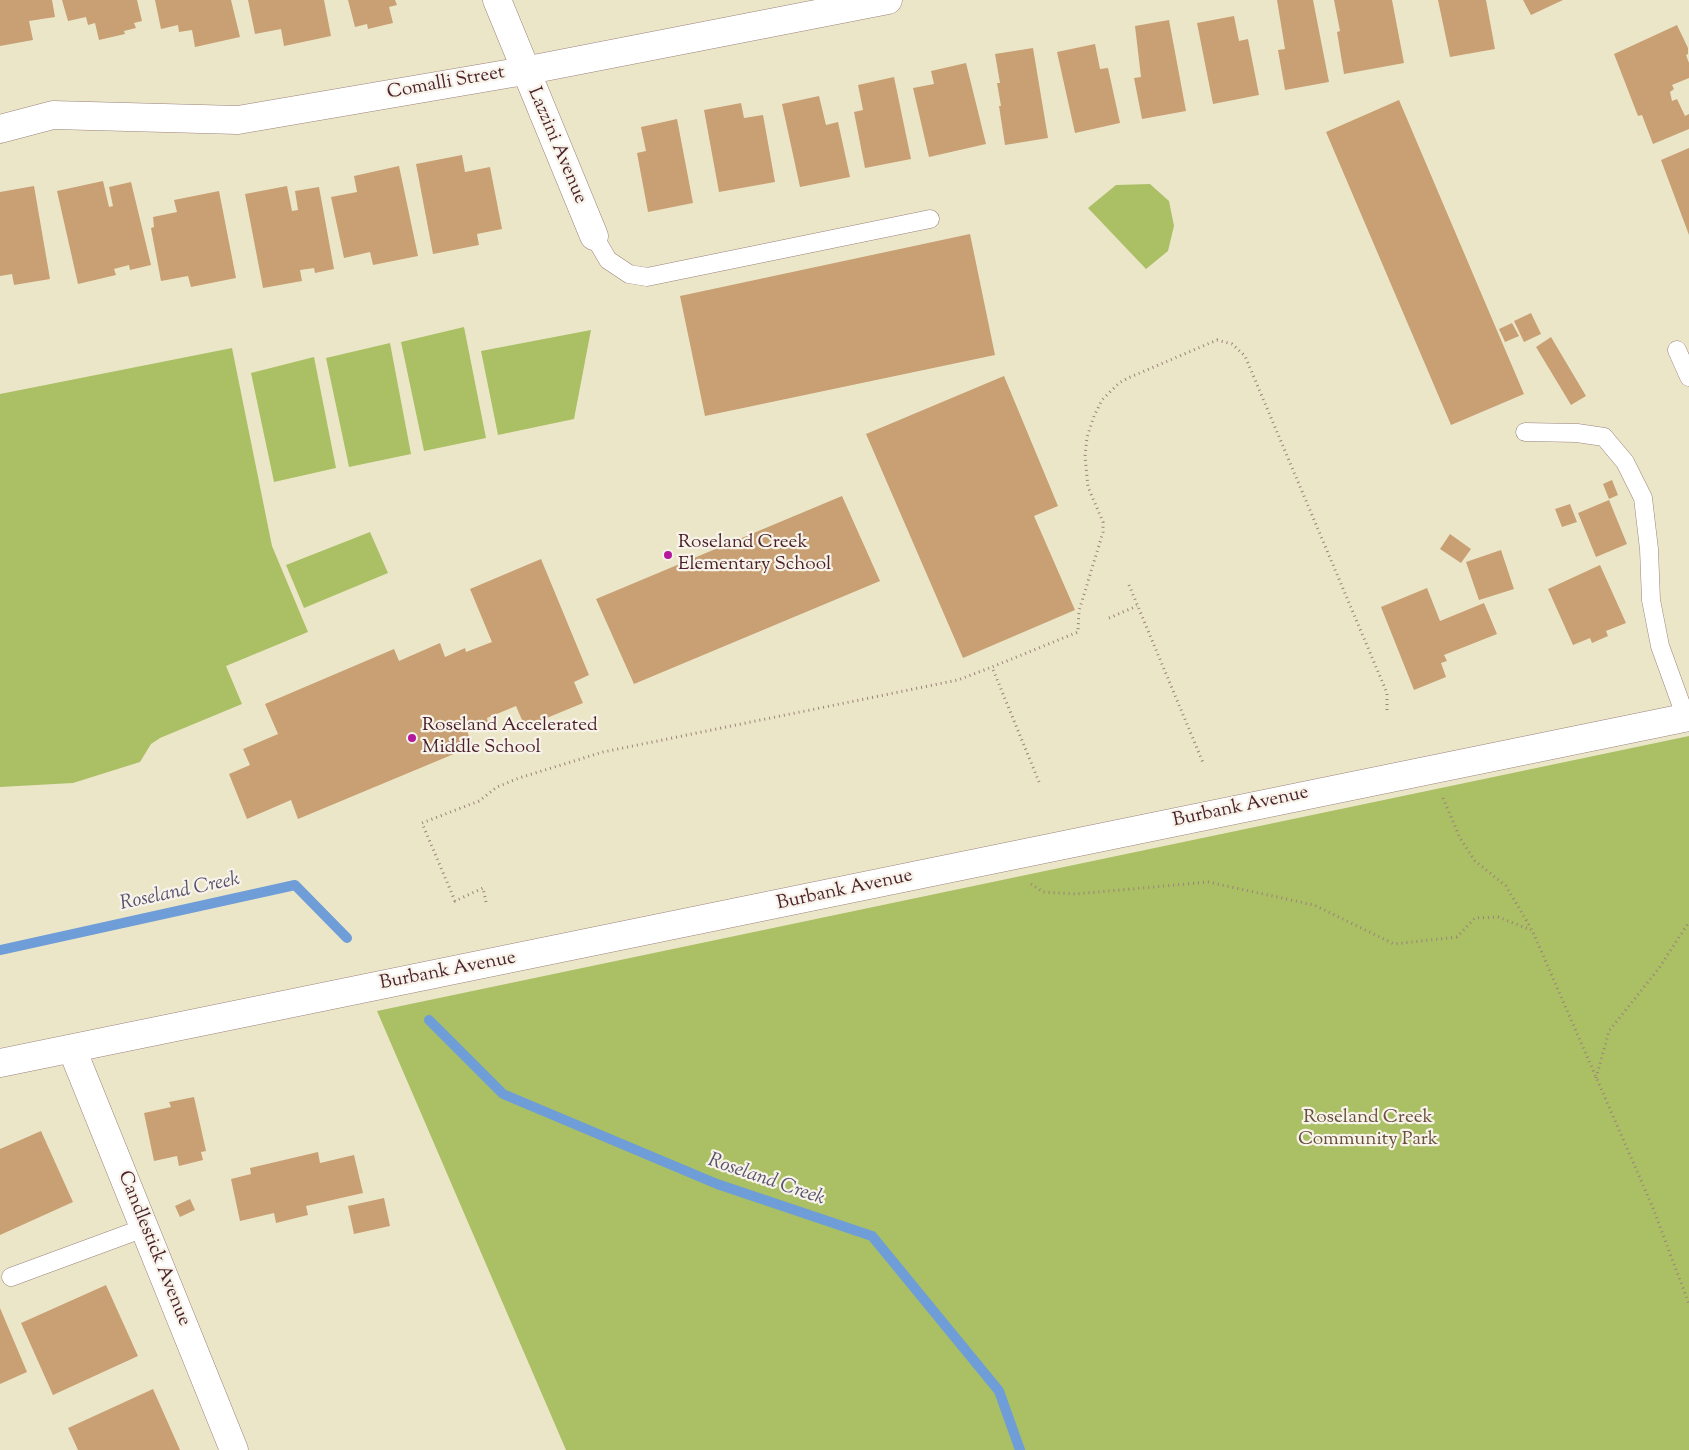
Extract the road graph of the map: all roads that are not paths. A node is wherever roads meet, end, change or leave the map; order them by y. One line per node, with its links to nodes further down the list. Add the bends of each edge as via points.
1 (496, 0): 3 (street, Lazzini Avenue)
2 (888, 0): 3 (street, Comalli Street)
3 (524, 71): 4 (street, Comalli Street, via 238,120 53,115); 6 (street, Lazzini Avenue)
4 (0, 129)
5 (930, 219): 6 (lane, via 647,277 629,274 608,260)
6 (594, 236)
7 (1677, 350): 8 (lane)
8 (1689, 377)
9 (1526, 432): 10 (lane, via 1604,437 1626,462 1643,498 1651,600 1660,646)
10 (1688, 718): 11 (street, Burbank Avenue)
11 (72, 1048): 12 (street, Burbank Avenue); 13 (street, Candlestick Avenue)
12 (0, 1064)
13 (144, 1228): 14 (lane); 15 (street, Candlestick Avenue)
14 (11, 1276)
15 (234, 1450)

